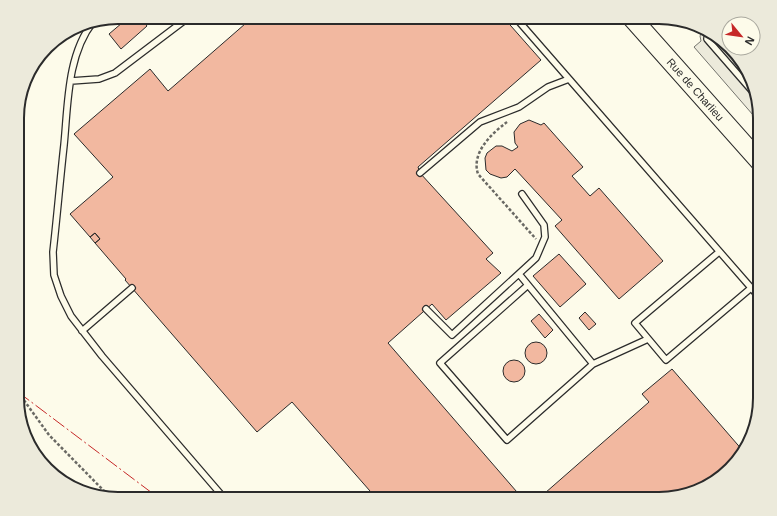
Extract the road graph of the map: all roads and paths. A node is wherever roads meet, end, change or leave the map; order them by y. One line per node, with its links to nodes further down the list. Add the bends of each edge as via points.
1 (180, 24): 7 (lane, via 116,73 99,79)
2 (521, 24): 6 (lane)
3 (637, 24): 10 (main road, Rue de Charlieu)
4 (88, 29): 7 (lane, via 77,50)
5 (707, 38): 8 (lane)
6 (569, 79): 9 (lane, via 548,87); 14 (lane)
7 (71, 81): 20 (lane, via 53,252 54,275 61,296)
8 (747, 85)
9 (518, 108): 11 (lane, via 480,122); 13 (path, via 517,114 499,128 485,144 477,156 475,165 478,174)
10 (753, 154)
11 (420, 173)
12 (522, 194): 13 (lane, via 544,225 545,238)
13 (542, 245): 15 (lane, via 536,258)
14 (719, 252): 18 (lane); 21 (lane, via 635,323)
15 (519, 274): 16 (lane); 19 (lane, via 452,336)
16 (528, 285): 22 (lane); 22 (lane, via 440,363 507,440)
17 (132, 288): 20 (lane)
18 (751, 288): 21 (lane, via 666,360)
19 (426, 309)
20 (82, 331): 25 (lane)
21 (648, 339): 22 (lane)
22 (593, 364)
23 (24, 401): 24 (path, via 49,435)
24 (104, 491)
25 (219, 492)

